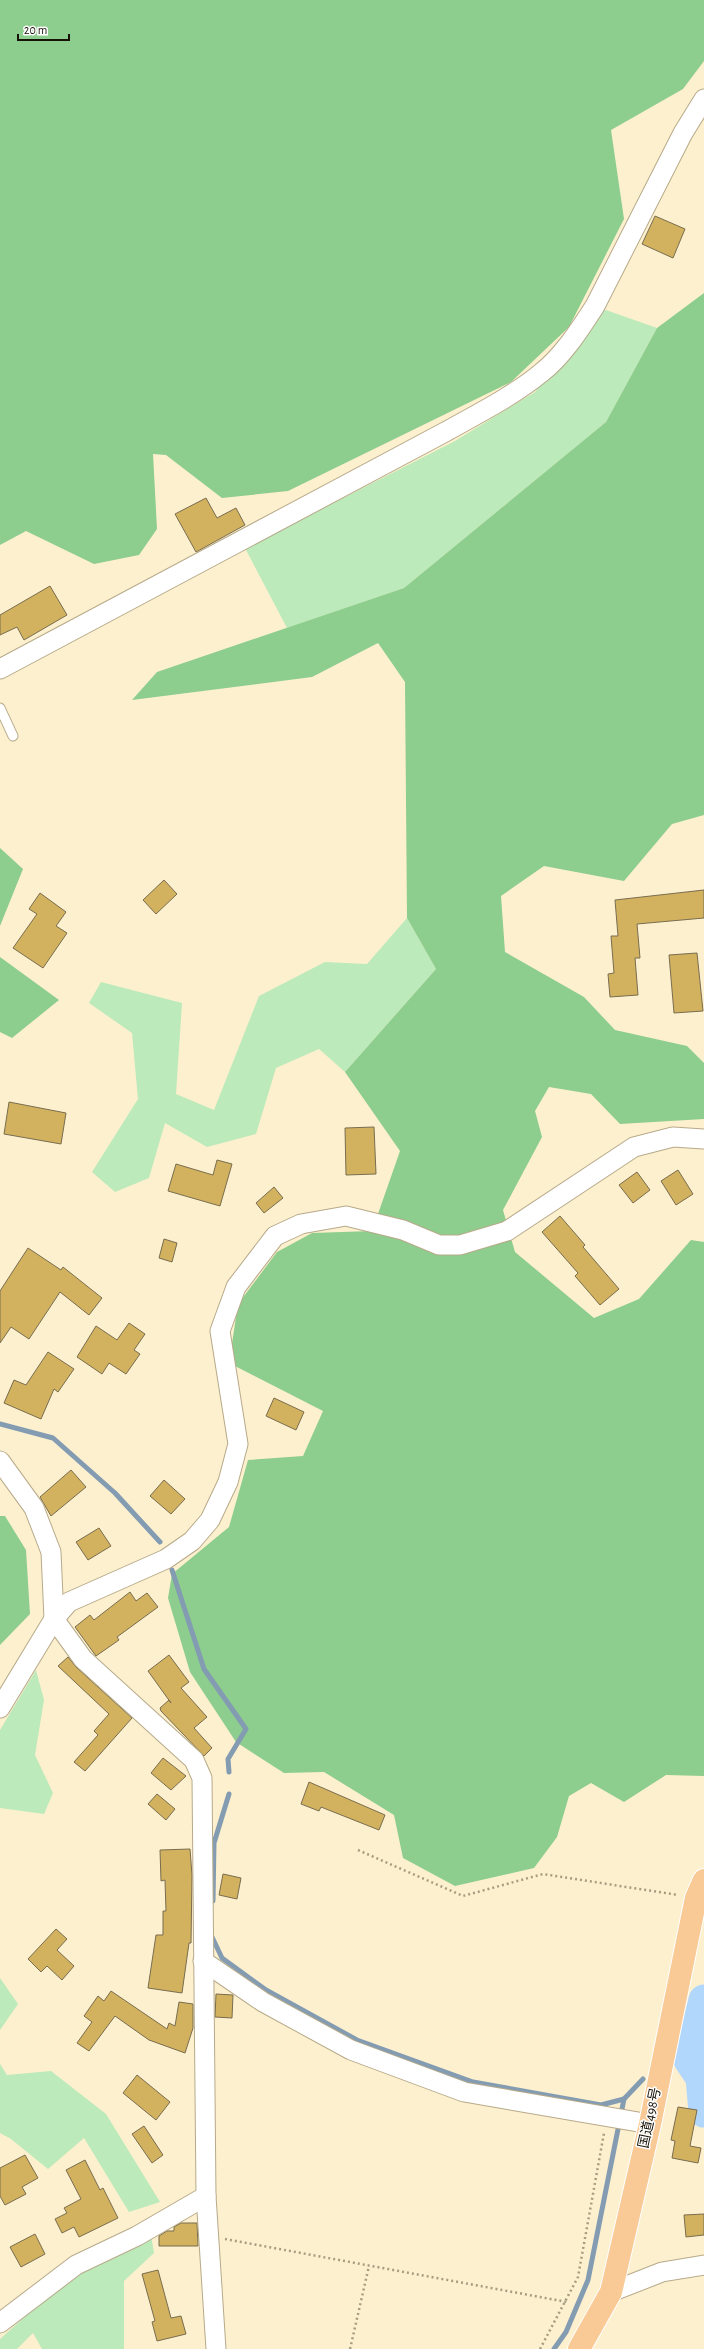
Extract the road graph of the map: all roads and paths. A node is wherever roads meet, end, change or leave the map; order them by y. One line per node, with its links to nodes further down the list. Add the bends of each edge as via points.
1 (704, 99): 2 (street, via 683,133 595,306 578,332 542,372 516,392 448,431)
2 (0, 669)
3 (0, 708): 4 (lane)
4 (13, 736)
5 (704, 1139): 7 (street, via 673,1137 634,1146 507,1230 460,1245 439,1245 403,1230 346,1216 301,1224 275,1236 236,1287 220,1331 238,1444 228,1482 210,1520 192,1541 166,1559 69,1602)
6 (0, 1461): 7 (street, via 34,1508 51,1552)
7 (54, 1619): 8 (street); 11 (street, via 83,1659 194,1760 202,1778)
8 (0, 1708)
9 (358, 1850): 10 (path, via 463,1896 543,1874)
10 (700, 1889): 13 (highway, 国道498号)
11 (203, 1961): 12 (street, via 263,2002 351,2050 464,2092); 14 (street)
12 (607, 2117): 13 (street); 19 (path, via 578,2277)
13 (640, 2122): 18 (highway, 国道498号)
14 (206, 2196): 15 (street); 20 (street, via 137,2236 76,2265)
15 (209, 2236): 17 (path); 21 (street)
16 (704, 2265): 18 (street, via 662,2272)
17 (369, 2266): 19 (path); 22 (path)
18 (611, 2292): 24 (highway, 国道498号)
19 (567, 2302): 23 (path)
20 (0, 2323)
21 (216, 2349)
22 (350, 2349)
23 (540, 2349)
24 (579, 2349)

